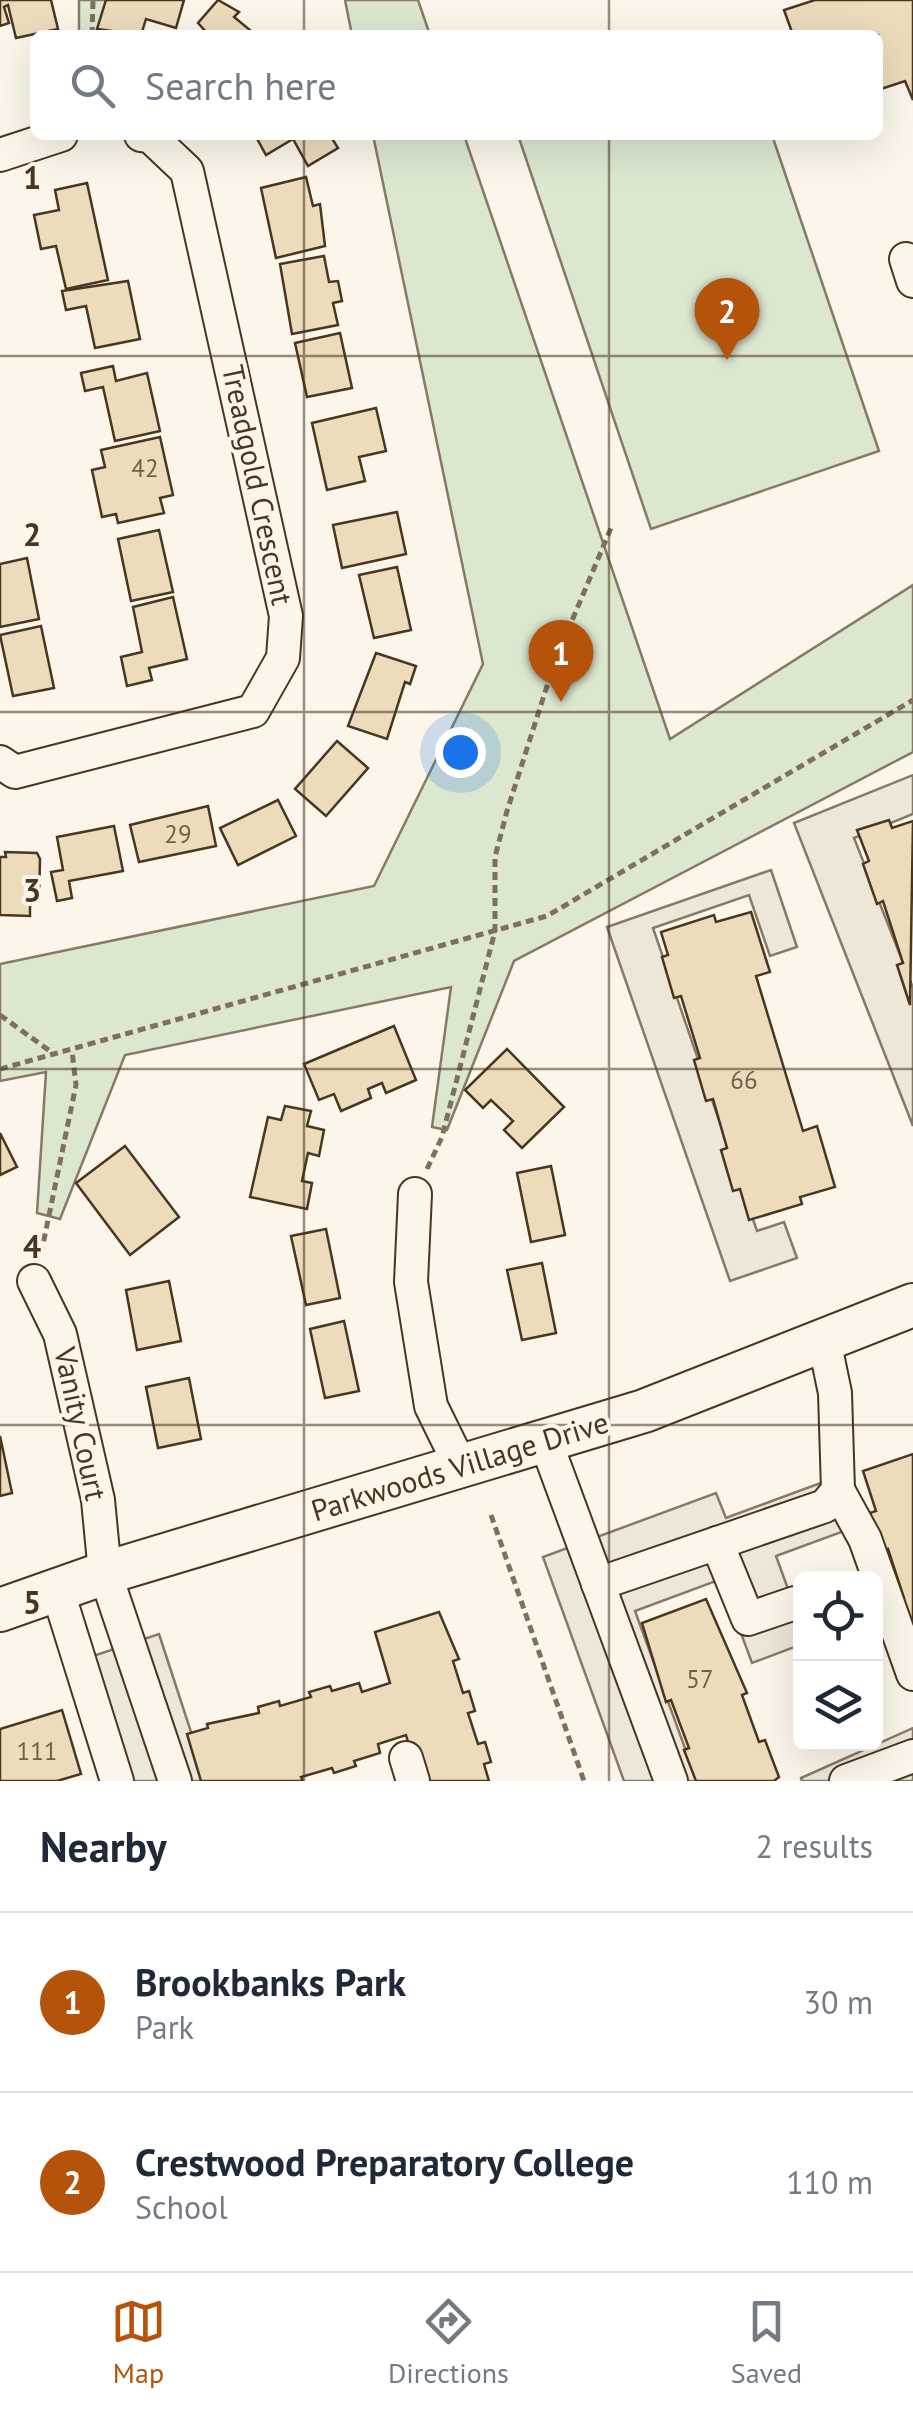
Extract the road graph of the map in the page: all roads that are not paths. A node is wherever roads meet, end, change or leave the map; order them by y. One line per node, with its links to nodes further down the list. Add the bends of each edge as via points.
1 (46, 140): 3 (street)
2 (154, 140): 4 (street, Treadgold Crescent, via 187,172 286,616 282,658 253,711 15,772)
3 (0, 155)
4 (0, 762)
5 (415, 1194): 10 (street, via 411,1282 432,1406)
6 (34, 1281): 13 (street, Vanity Court, via 60,1334 98,1500)
7 (913, 1305): 8 (main road, Parkwoods Village Drive)
8 (824, 1340): 9 (main road, Parkwoods Village Drive, via 644,1411); 11 (street, via 835,1393)
9 (545, 1440): 10 (main road, Parkwoods Village Drive); 14 (street)
10 (460, 1465): 13 (main road, Parkwoods Village Drive)
11 (838, 1490): 12 (street, via 824,1506); 18 (street, via 865,1539)
12 (717, 1543): 14 (street); 16 (street, via 748,1619)
13 (104, 1573): 15 (main road, Parkwoods Village Drive); 21 (street, Vanity Court)
14 (598, 1584): 22 (street)
15 (58, 1589): 17 (main road, Parkwoods Village Drive); 20 (street)
16 (793, 1604)
17 (0, 1610)
18 (913, 1674)
19 (913, 1756): 23 (street)
20 (117, 1781)
21 (175, 1781)
22 (670, 1781)
23 (846, 1781)

